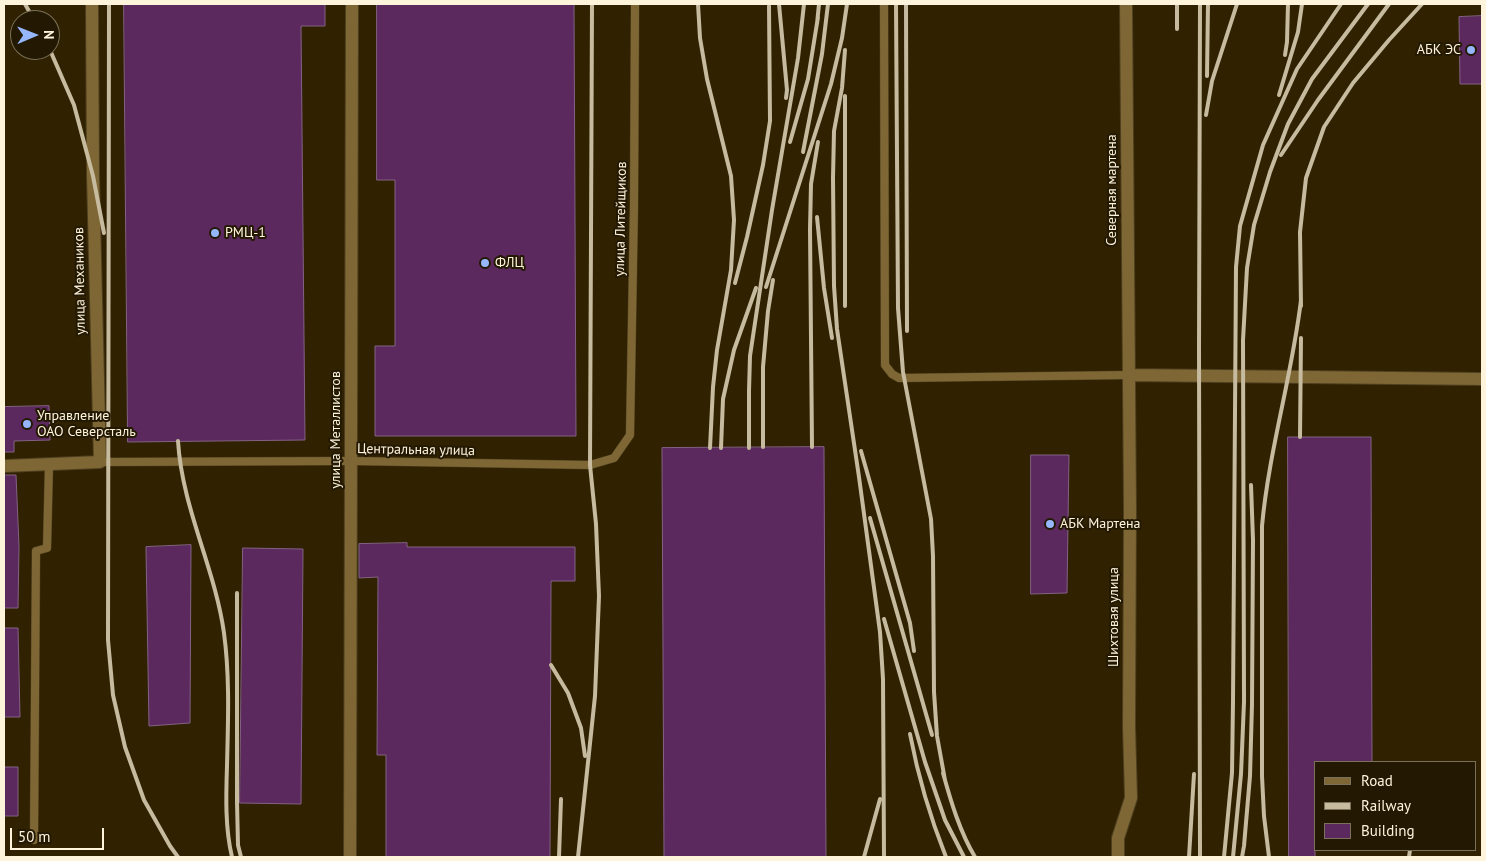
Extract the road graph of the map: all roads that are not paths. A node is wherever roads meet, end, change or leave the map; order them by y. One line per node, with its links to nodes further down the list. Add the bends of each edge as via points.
1 (92, 4): 10 (street, улица Механиков, via 92,176)
2 (352, 4): 9 (street, улица Металлистов)
3 (635, 4): 8 (lane, улица Литейщиков)
4 (884, 4): 6 (lane, via 885,365 899,378)
5 (1126, 4): 6 (street, Северная мартена)
6 (1129, 375): 7 (street); 15 (street, Шихтовая улица, via 1131,798 1118,838)
7 (1482, 379)
8 (630, 435): 9 (lane, Центральная улица, via 614,458 590,465)
9 (350, 461): 10 (lane, Центральная улица); 14 (street, улица Металлистов)
10 (100, 462): 11 (street)
11 (49, 464): 12 (street); 13 (lane, via 47,548 36,551)
12 (4, 466)
13 (34, 840)
14 (350, 857)
15 (1118, 857)

